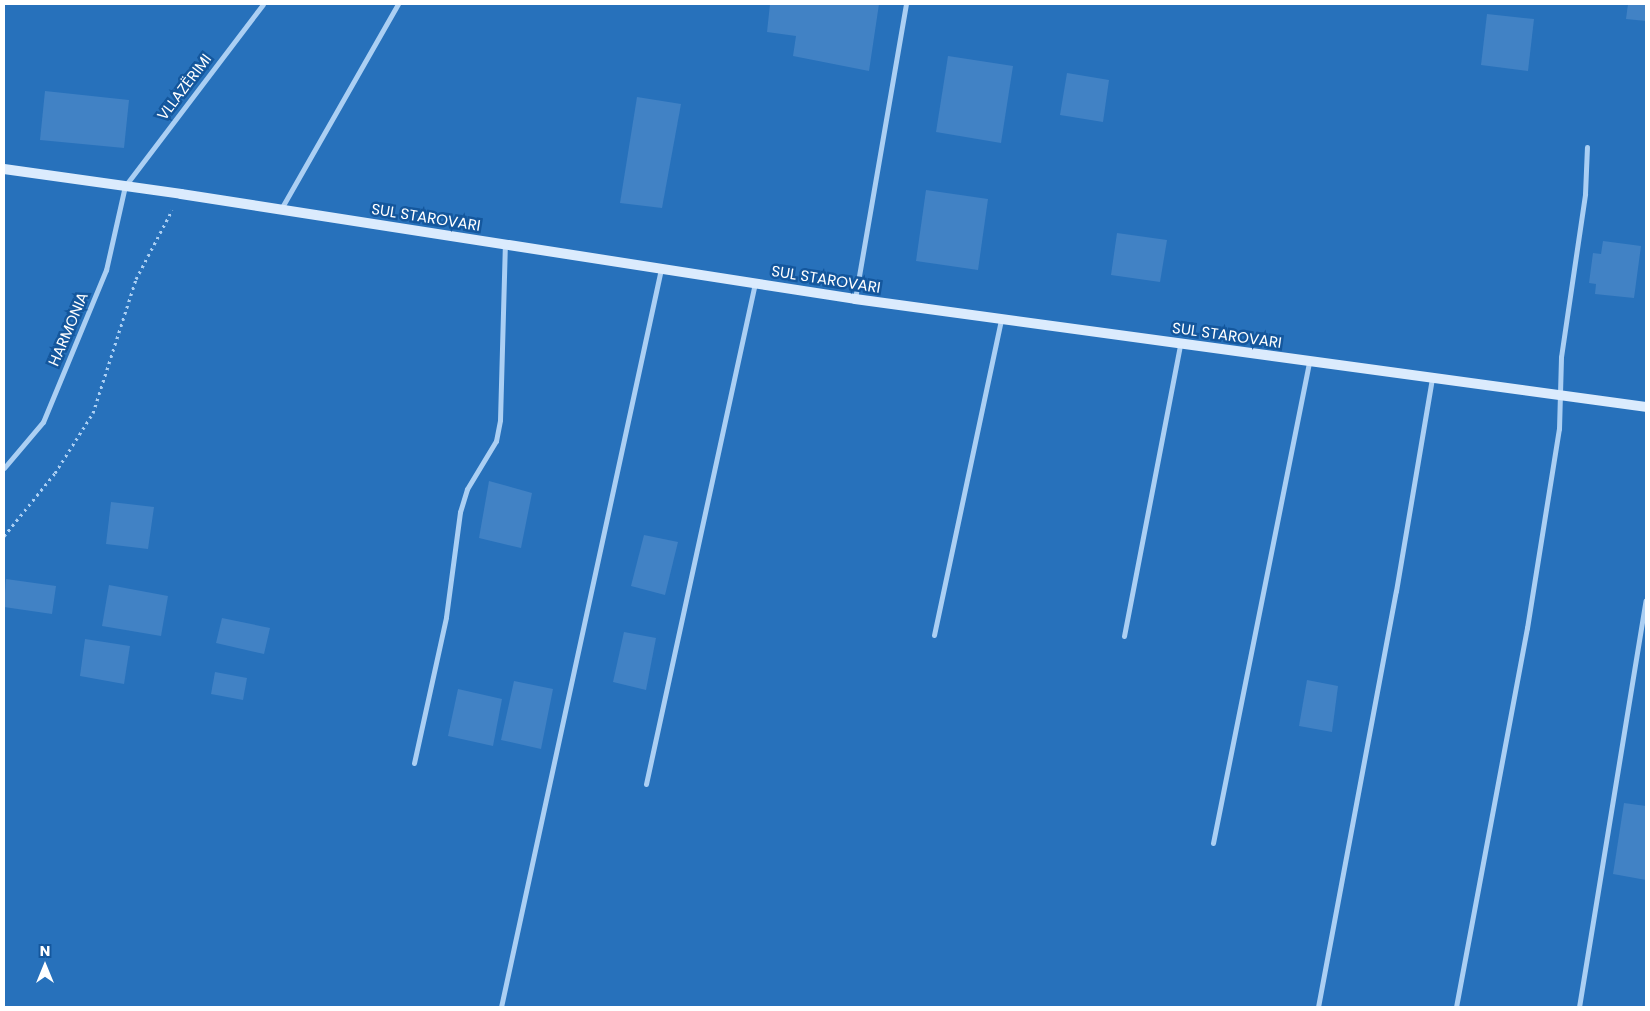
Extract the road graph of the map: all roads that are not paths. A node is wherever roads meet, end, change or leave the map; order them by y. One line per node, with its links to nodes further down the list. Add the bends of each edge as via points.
1 (263, 4): 6 (street, VLLAZËRIMI)
2 (398, 4): 7 (street)
3 (906, 4): 11 (street)
4 (1587, 147): 16 (street, via 1585,194 1561,357)
5 (4, 169): 6 (main road, SUL STAROVARI)
6 (125, 186): 7 (main road, SUL STAROVARI); 18 (street, HARMONIA, via 106,270 42,422)
7 (281, 210): 8 (main road, SUL STAROVARI)
8 (506, 244): 9 (main road, SUL STAROVARI); 22 (street, via 500,420 496,441 467,489 460,512 446,617)
9 (661, 268): 10 (main road, SUL STAROVARI); 25 (street)
10 (755, 284): 11 (main road, SUL STAROVARI); 23 (street)
11 (854, 299): 12 (main road, SUL STAROVARI)
12 (1001, 319): 13 (main road, SUL STAROVARI); 20 (street)
13 (1180, 344): 14 (main road, SUL STAROVARI); 21 (street)
14 (1308, 361): 15 (main road, SUL STAROVARI); 24 (street)
15 (1432, 378): 16 (main road, SUL STAROVARI); 26 (street, via 1396,591)
16 (1560, 395): 17 (main road, SUL STAROVARI); 27 (street, via 1559,429 1528,618)
17 (1646, 407)
18 (4, 468)
19 (1646, 600): 28 (street)
20 (934, 635)
21 (1124, 636)
22 (414, 763)
23 (646, 784)
24 (1213, 843)
25 (500, 1007)
26 (1318, 1007)
27 (1456, 1007)
28 (1579, 1007)

